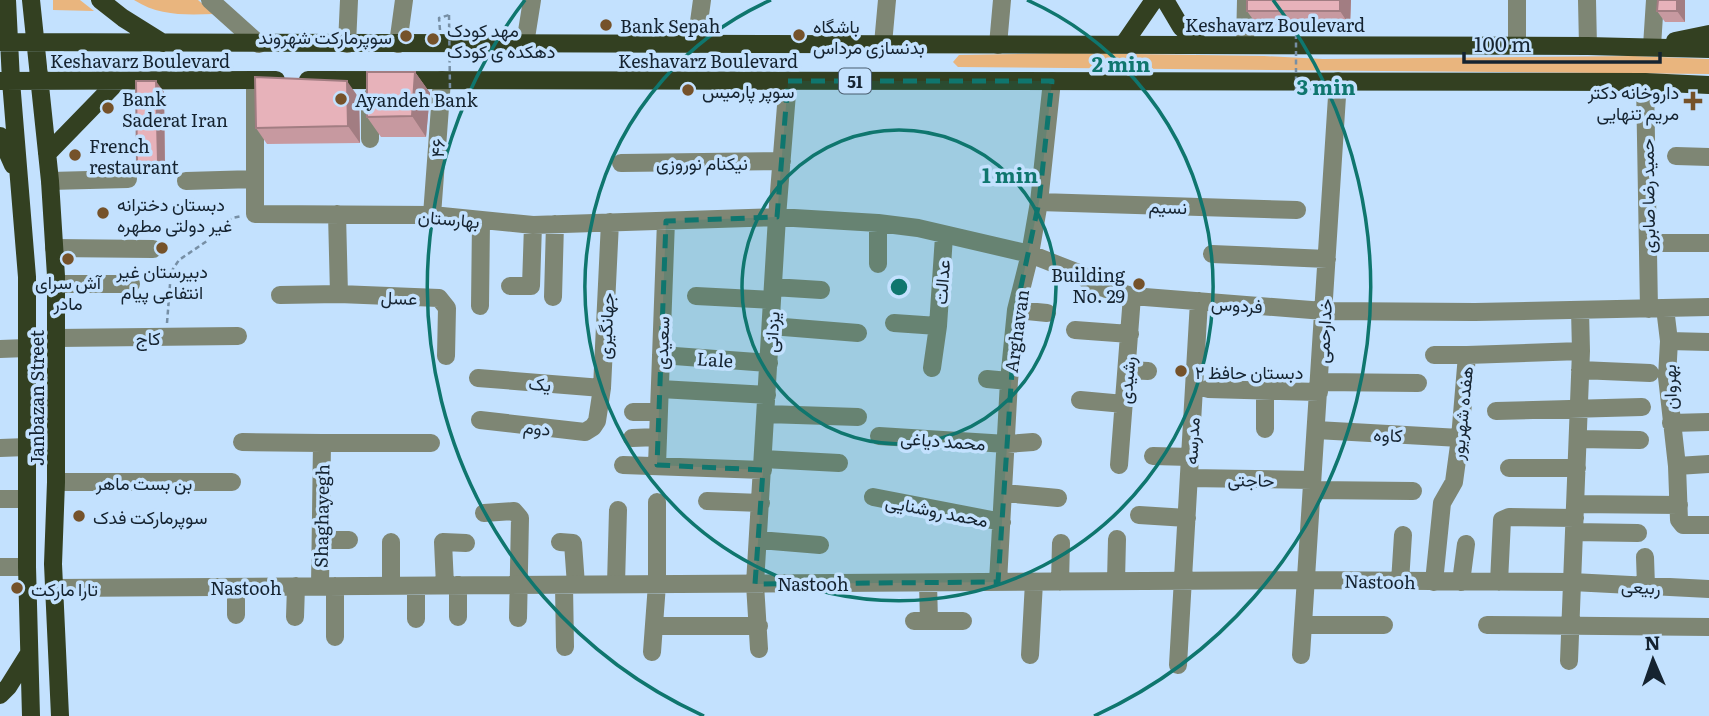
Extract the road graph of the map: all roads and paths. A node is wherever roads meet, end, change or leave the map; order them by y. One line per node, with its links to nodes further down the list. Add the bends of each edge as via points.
1 (7, 0): 20 (main road, Janbazan Street)
2 (31, 0): 21 (main road, Janbazan Street)
3 (100, 0): 22 (main road)
4 (211, 0): 23 (street)
5 (349, 0): 24 (street)
6 (404, 0): 25 (street)
7 (531, 0): 26 (street)
8 (702, 0): 27 (street)
9 (887, 0): 28 (street)
10 (1002, 0): 29 (street)
11 (1154, 0): 30 (main road)
12 (1165, 0): 31 (main road, via 1181,27)
13 (1245, 0): 32 (street)
14 (1517, 0): 33 (street)
15 (1587, 0): 34 (street)
16 (1655, 0): 35 (street)
17 (439, 18): 46 (path, bridge, via 449,15)
18 (1296, 29): 48 (path, bridge)
19 (1709, 34): 35 (main road)
20 (5, 42): 21 (main road, Keshavarz Boulevard / 51); 39 (main road, Janbazan Street)
21 (34, 42): 22 (main road, Keshavarz Boulevard / 51); 40 (main road, Janbazan Street)
22 (163, 43): 23 (main road, Keshavarz Boulevard / 51)
23 (259, 44): 24 (main road, Keshavarz Boulevard / 51)
24 (346, 44): 25 (main road, Keshavarz Boulevard / 51)
25 (398, 44): 26 (main road, Keshavarz Boulevard / 51)
26 (525, 44): 27 (main road, Keshavarz Boulevard / 51)
27 (696, 44): 28 (main road, Keshavarz Boulevard / 51)
28 (883, 44): 29 (main road, Keshavarz Boulevard / 51)
29 (998, 45): 30 (main road, Keshavarz Boulevard / 51)
30 (1123, 45): 31 (main road, Keshavarz Boulevard / 51)
31 (1201, 45): 32 (main road, Keshavarz Boulevard / 51)
32 (1245, 45): 33 (main road, Keshavarz Boulevard / 51)
33 (1517, 46): 34 (main road, Keshavarz Boulevard / 51)
34 (1588, 46): 35 (main road, Keshavarz Boulevard / 51)
35 (1652, 46): 36 (main road, Keshavarz Boulevard / 51)
36 (1709, 49)
37 (255, 80): 38 (main road, Keshavarz Boulevard / 51); 41 (main road, Keshavarz Boulevard / 51); 58 (street, بهارستان)
38 (370, 80): 46 (main road, Keshavarz Boulevard / 51); 50 (street)
39 (5, 81): 40 (main road, Keshavarz Boulevard / 51); 56 (main road, Janbazan Street)
40 (38, 81): 41 (main road, Keshavarz Boulevard / 51); 51 (main road, Janbazan Street)
41 (118, 81): 51 (main road)
42 (788, 81): 43 (main road, Keshavarz Boulevard / 51); 46 (main road, Keshavarz Boulevard / 51); 54 (street, یزدانی)
43 (1052, 81): 44 (main road, Keshavarz Boulevard / 51); 61 (street, Arghavan)
44 (1338, 82): 45 (main road, Keshavarz Boulevard / 51); 80 (street, خدارحمی)
45 (1645, 82): 47 (main road, Keshavarz Boulevard); 74 (street, حمید رضا صابری)
46 (446, 85): 64 (street, ۴۶)
47 (1709, 88)
48 (1296, 90)
49 (0, 136): 56 (main road)
50 (370, 139)
51 (47, 154): 59 (main road, Janbazan Street)
52 (1676, 156): 53 (street)
53 (1709, 157)
54 (782, 161): 55 (street, نیکنام نوروزی); 66 (street, یزدانی)
55 (621, 163)
56 (19, 179): 111 (main road, Janbazan Street)
57 (128, 179): 59 (street)
58 (255, 179): 60 (street); 63 (street, بهارستان, via 255,214)
59 (50, 181): 76 (main road, Janbazan Street)
60 (186, 181)
61 (1039, 202): 62 (street, نسیم); 78 (street, Arghavan)
62 (1297, 210)
63 (337, 214): 64 (street, بهارستان); 86 (street)
64 (432, 215): 67 (street, بهارستان)
65 (237, 216): 107 (path, via 174,265)
66 (777, 216): 68 (street, بهارستان); 70 (street, فردوس); 87 (street, یزدانی)
67 (481, 221): 72 (street, بهارستان); 93 (street)
68 (666, 221): 69 (street, بهارستان); 113 (street, سعیدی)
69 (610, 222): 71 (street, بهارستان); 128 (street, جهانگیری)
70 (878, 223): 73 (street, فردوس); 81 (street)
71 (555, 224): 72 (street, بهارستان); 91 (street)
72 (533, 225): 84 (street, via 531,286)
73 (944, 236): 78 (street, فردوس); 102 (street, عدالت)
74 (1648, 243): 75 (street); 95 (street, حمید رضا صابری)
75 (1709, 243)
76 (54, 248): 77 (street); 82 (main road, Janbazan Street)
77 (153, 249)
78 (1030, 254): 90 (street, فردوس, via 1082,274 1092,285); 96 (street, Arghavan)
79 (1212, 254): 80 (street)
80 (1327, 259): 98 (street, خدارحمی)
81 (878, 264)
82 (56, 284): 83 (street); 108 (main road, Janbazan Street)
83 (131, 284)
84 (510, 286)
85 (821, 290): 87 (street)
86 (340, 294): 88 (street); 116 (street, عسل, via 439,298 447,309)
87 (773, 294): 89 (street); 101 (street, یزدانی)
88 (280, 295)
89 (696, 296)
90 (1132, 296): 92 (street, فردوس); 105 (street, رشیدی)
91 (553, 297)
92 (1199, 301): 98 (street, فردوس); 162 (street, مدرسه)
93 (480, 306)
94 (1709, 307): 95 (street, فردوس)
95 (1657, 309): 97 (street, فردوس); 109 (street, بهروان)
96 (1016, 310): 99 (street); 125 (street, Arghavan)
97 (1580, 310): 98 (street, فردوس); 117 (street)
98 (1324, 311): 127 (street, خدارحمی)
99 (1047, 313)
100 (894, 323): 102 (street, عدالت)
101 (771, 326): 104 (street); 118 (street, یزدانی)
102 (938, 326): 119 (street)
103 (1075, 330): 105 (street)
104 (858, 333)
105 (1130, 334): 120 (street, رشیدی)
106 (238, 336): 107 (street, کاج)
107 (166, 337): 108 (street, کاج)
108 (57, 338): 173 (main road, Janbazan Street)
109 (1669, 341): 110 (street); 144 (street, بهروان)
110 (1709, 342)
111 (27, 348): 112 (street); 159 (main road, Janbazan Street)
112 (0, 349)
113 (661, 355): 118 (street, Lale); 130 (street, سعیدی)
114 (1434, 355): 115 (street)
115 (1467, 355): 117 (street, هفده شهریور); 151 (street, هفده شهریور)
116 (446, 356)
117 (1581, 360): 122 (street, هفده شهریور); 136 (street)
118 (769, 363): 132 (street, یزدانی)
119 (932, 368)
120 (1127, 370): 121 (street); 134 (street, رشیدی)
121 (1148, 371)
122 (1650, 373)
123 (478, 378): 128 (street, یک)
124 (987, 379): 125 (street)
125 (1009, 381): 158 (street, Arghavan)
126 (1418, 383): 127 (street)
127 (1319, 387): 131 (street); 147 (street, خدارحمی)
128 (602, 388): 145 (street, جهانگیری)
129 (1208, 389): 131 (street)
130 (660, 390): 132 (street); 139 (street, سعیدی)
131 (1265, 392): 146 (street)
132 (767, 395): 140 (street, یزدانی)
133 (1080, 400): 134 (street)
134 (1124, 404): 165 (street, رشیدی)
135 (1642, 407): 136 (street)
136 (1579, 409): 137 (street); 152 (street)
137 (1496, 411)
138 (633, 412): 139 (street)
139 (659, 412): 149 (street, سعیدی)
140 (766, 414): 141 (street); 164 (street, یزدانی)
141 (858, 417)
142 (480, 420): 145 (street, دوم, via 585,432)
143 (1709, 422): 144 (street)
144 (1671, 423): 169 (street, بهروان)
145 (593, 427)
146 (1265, 429)
147 (1316, 430): 151 (street, کاوه); 175 (street, خدارحمی)
148 (879, 436): 158 (street, محمد دیاغی)
149 (658, 437): 150 (street); 168 (street, سعیدی)
150 (632, 438)
151 (1461, 438): 215 (street, هفده شهریور, via 1454,482 1443,503)
152 (1578, 439): 153 (street); 171 (street)
153 (1640, 440)
154 (242, 442): 156 (street, Shaghayegh)
155 (1033, 442): 158 (street, محمد دیاغی)
156 (322, 443): 157 (street); 196 (street, Shaghayegh)
157 (431, 443)
158 (1007, 444): 177 (street, Arghavan)
159 (27, 447): 160 (street); 181 (main road, Janbazan Street)
160 (0, 448)
161 (1153, 456): 162 (street)
162 (1190, 457): 172 (street, مدرسه)
163 (839, 463): 164 (street)
164 (763, 464): 168 (street); 184 (street, یزدانی)
165 (1119, 464)
166 (1709, 464): 169 (street)
167 (623, 465): 168 (street)
168 (657, 465)
169 (1677, 466): 187 (street, بهروان)
170 (1510, 468): 171 (street)
171 (1577, 468): 190 (street)
172 (1189, 478): 175 (street, حاجتی); 189 (street, مدرسه)
173 (56, 482): 174 (street, بن بست ماهر); 232 (main road, Janbazan Street)
174 (232, 482)
175 (1312, 485): 176 (street, حاجتی); 208 (street, خدارحمی)
176 (1413, 491)
177 (1004, 493): 179 (street); 191 (street, Arghavan)
178 (873, 497): 191 (street, محمد روشنایی)
179 (1058, 498)
180 (0, 499): 181 (street)
181 (27, 499): 207 (main road, Janbazan Street)
182 (707, 501): 184 (street)
183 (657, 502): 221 (street)
184 (761, 503): 198 (street, یزدانی)
185 (618, 510): 220 (street)
186 (484, 513): 224 (street, via 517,513 520,518)
187 (1679, 514): 190 (street); 192 (street)
188 (1139, 515): 189 (street)
189 (1187, 518): 210 (street, مدرسه)
190 (1575, 518): 193 (street); 217 (street, via 1502,520); 218 (street)
191 (1002, 522): 211 (street, Arghavan)
192 (1709, 525)
193 (1638, 533)
194 (1403, 536): 214 (street)
195 (1117, 539): 209 (street)
196 (322, 540): 197 (street); 227 (street, Shaghayegh)
197 (349, 540)
198 (759, 540): 204 (street); 222 (street, یزدانی)
199 (391, 542): 228 (street)
200 (560, 542): 225 (street, via 573,544)
201 (466, 543): 223 (street, via 443,542)
202 (1061, 543): 213 (street)
203 (1466, 544): 216 (street)
204 (820, 545)
205 (1645, 557): 230 (street)
206 (0, 567): 207 (street)
207 (27, 567): 252 (main road, Janbazan Street)
208 (1305, 580): 210 (street, Nastooh); 214 (street, Nastooh); 240 (street, خدارحمی)
209 (1116, 581): 210 (street, Nastooh); 213 (street, Nastooh)
210 (1183, 581): 255 (street, مدرسه)
211 (998, 582): 212 (street, Nastooh); 219 (street, Nastooh)
212 (1034, 582): 213 (street, Nastooh); 251 (street)
213 (1060, 582)
214 (1400, 582): 215 (street, Nastooh)
215 (1434, 582): 216 (street, Nastooh)
216 (1461, 582): 217 (street, Nastooh)
217 (1499, 582): 218 (street, Nastooh)
218 (1572, 582): 230 (street, ربیعی); 243 (street)
219 (928, 583): 222 (street, Nastooh); 239 (street, via 922,621)
220 (616, 584): 221 (street, Nastooh); 225 (street, Nastooh)
221 (657, 584): 222 (street, Nastooh); 244 (street)
222 (755, 584): 245 (street, یزدانی)
223 (451, 585): 224 (street, Nastooh); 229 (street, Nastooh); 236 (street)
224 (519, 585): 225 (street, Nastooh); 237 (street)
225 (570, 585): 248 (street)
226 (296, 586): 227 (street, Nastooh); 231 (street, Nastooh); 235 (street)
227 (328, 586): 228 (street, Nastooh); 247 (street, Shaghayegh)
228 (391, 586): 229 (street, Nastooh)
229 (416, 586): 238 (street)
230 (1646, 586): 233 (street, ربیعی)
231 (236, 587): 232 (street, Nastooh); 234 (street)
232 (54, 588): 258 (main road, Janbazan Street)
233 (1709, 589)
234 (236, 615)
235 (295, 617)
236 (458, 617)
237 (518, 618)
238 (416, 619)
239 (963, 621)
240 (1303, 625): 241 (street); 253 (street, خدارحمی)
241 (1384, 625)
242 (1487, 625): 243 (street)
243 (1570, 625): 246 (street); 254 (street)
244 (656, 626): 245 (street); 250 (street)
245 (759, 626): 249 (street, یزدانی)
246 (1709, 627)
247 (335, 637)
248 (565, 648)
249 (759, 649)
250 (652, 652)
251 (1030, 654)
252 (28, 655): 256 (main road); 257 (main road, Janbazan Street)
253 (1301, 655)
254 (1569, 661)
255 (1178, 665)
256 (0, 695)
257 (31, 716)
258 (60, 716)

